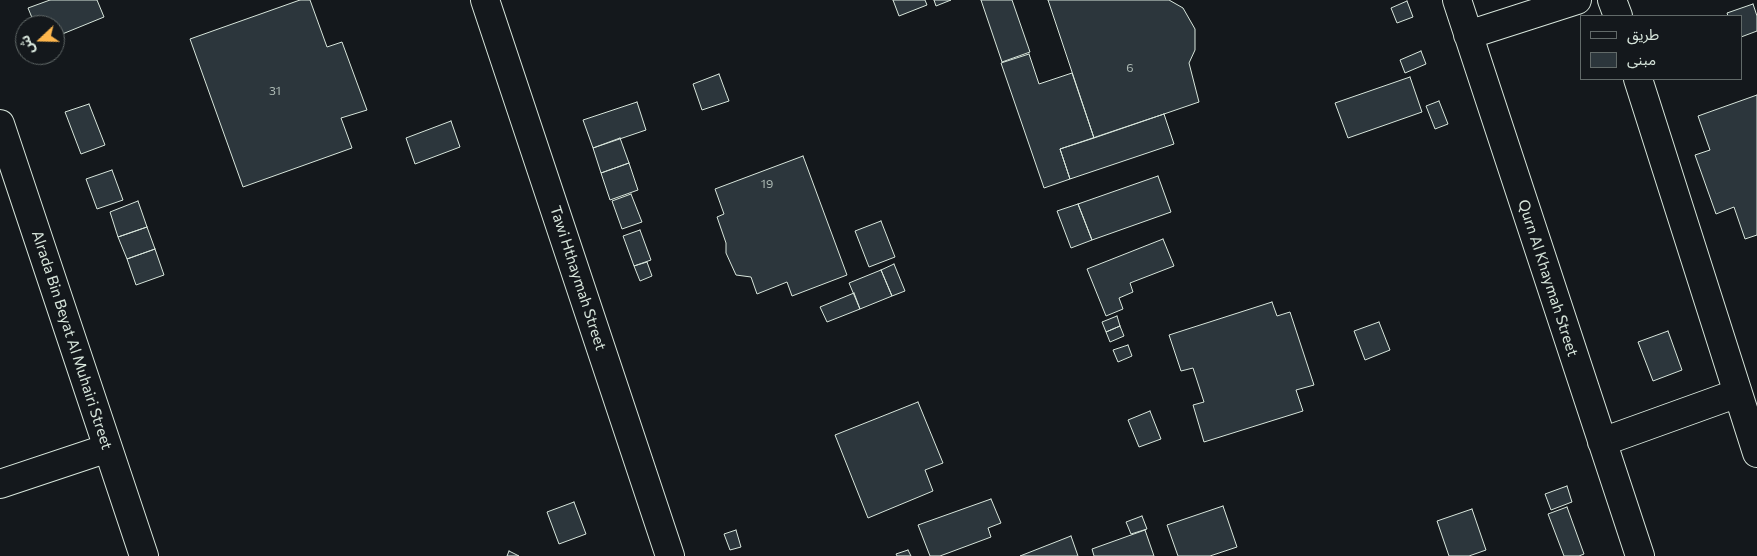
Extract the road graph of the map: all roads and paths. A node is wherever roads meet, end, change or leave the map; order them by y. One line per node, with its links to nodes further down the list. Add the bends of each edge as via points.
1 (485, 0): 15 (street, Tawi Hthaymah Street)
2 (1457, 0): 6 (street, Qurn Al Khaymah Street)
3 (1577, 0): 6 (street)
4 (1612, 0): 5 (street)
5 (1618, 15)
6 (1468, 35): 10 (street, Qurn Al Khaymah Street)
7 (1638, 80): 9 (street)
8 (0, 124): 11 (street, Alrada Bin Beyat Al Muhairi Street)
9 (1738, 393): 10 (street); 12 (street)
10 (1602, 442): 16 (street, Qurn Al Khaymah Street)
11 (108, 448): 13 (street); 14 (street, Alrada Bin Beyat Al Muhairi Street)
12 (1757, 453)
13 (0, 484)
14 (144, 556)
15 (670, 556)
16 (1640, 556)

